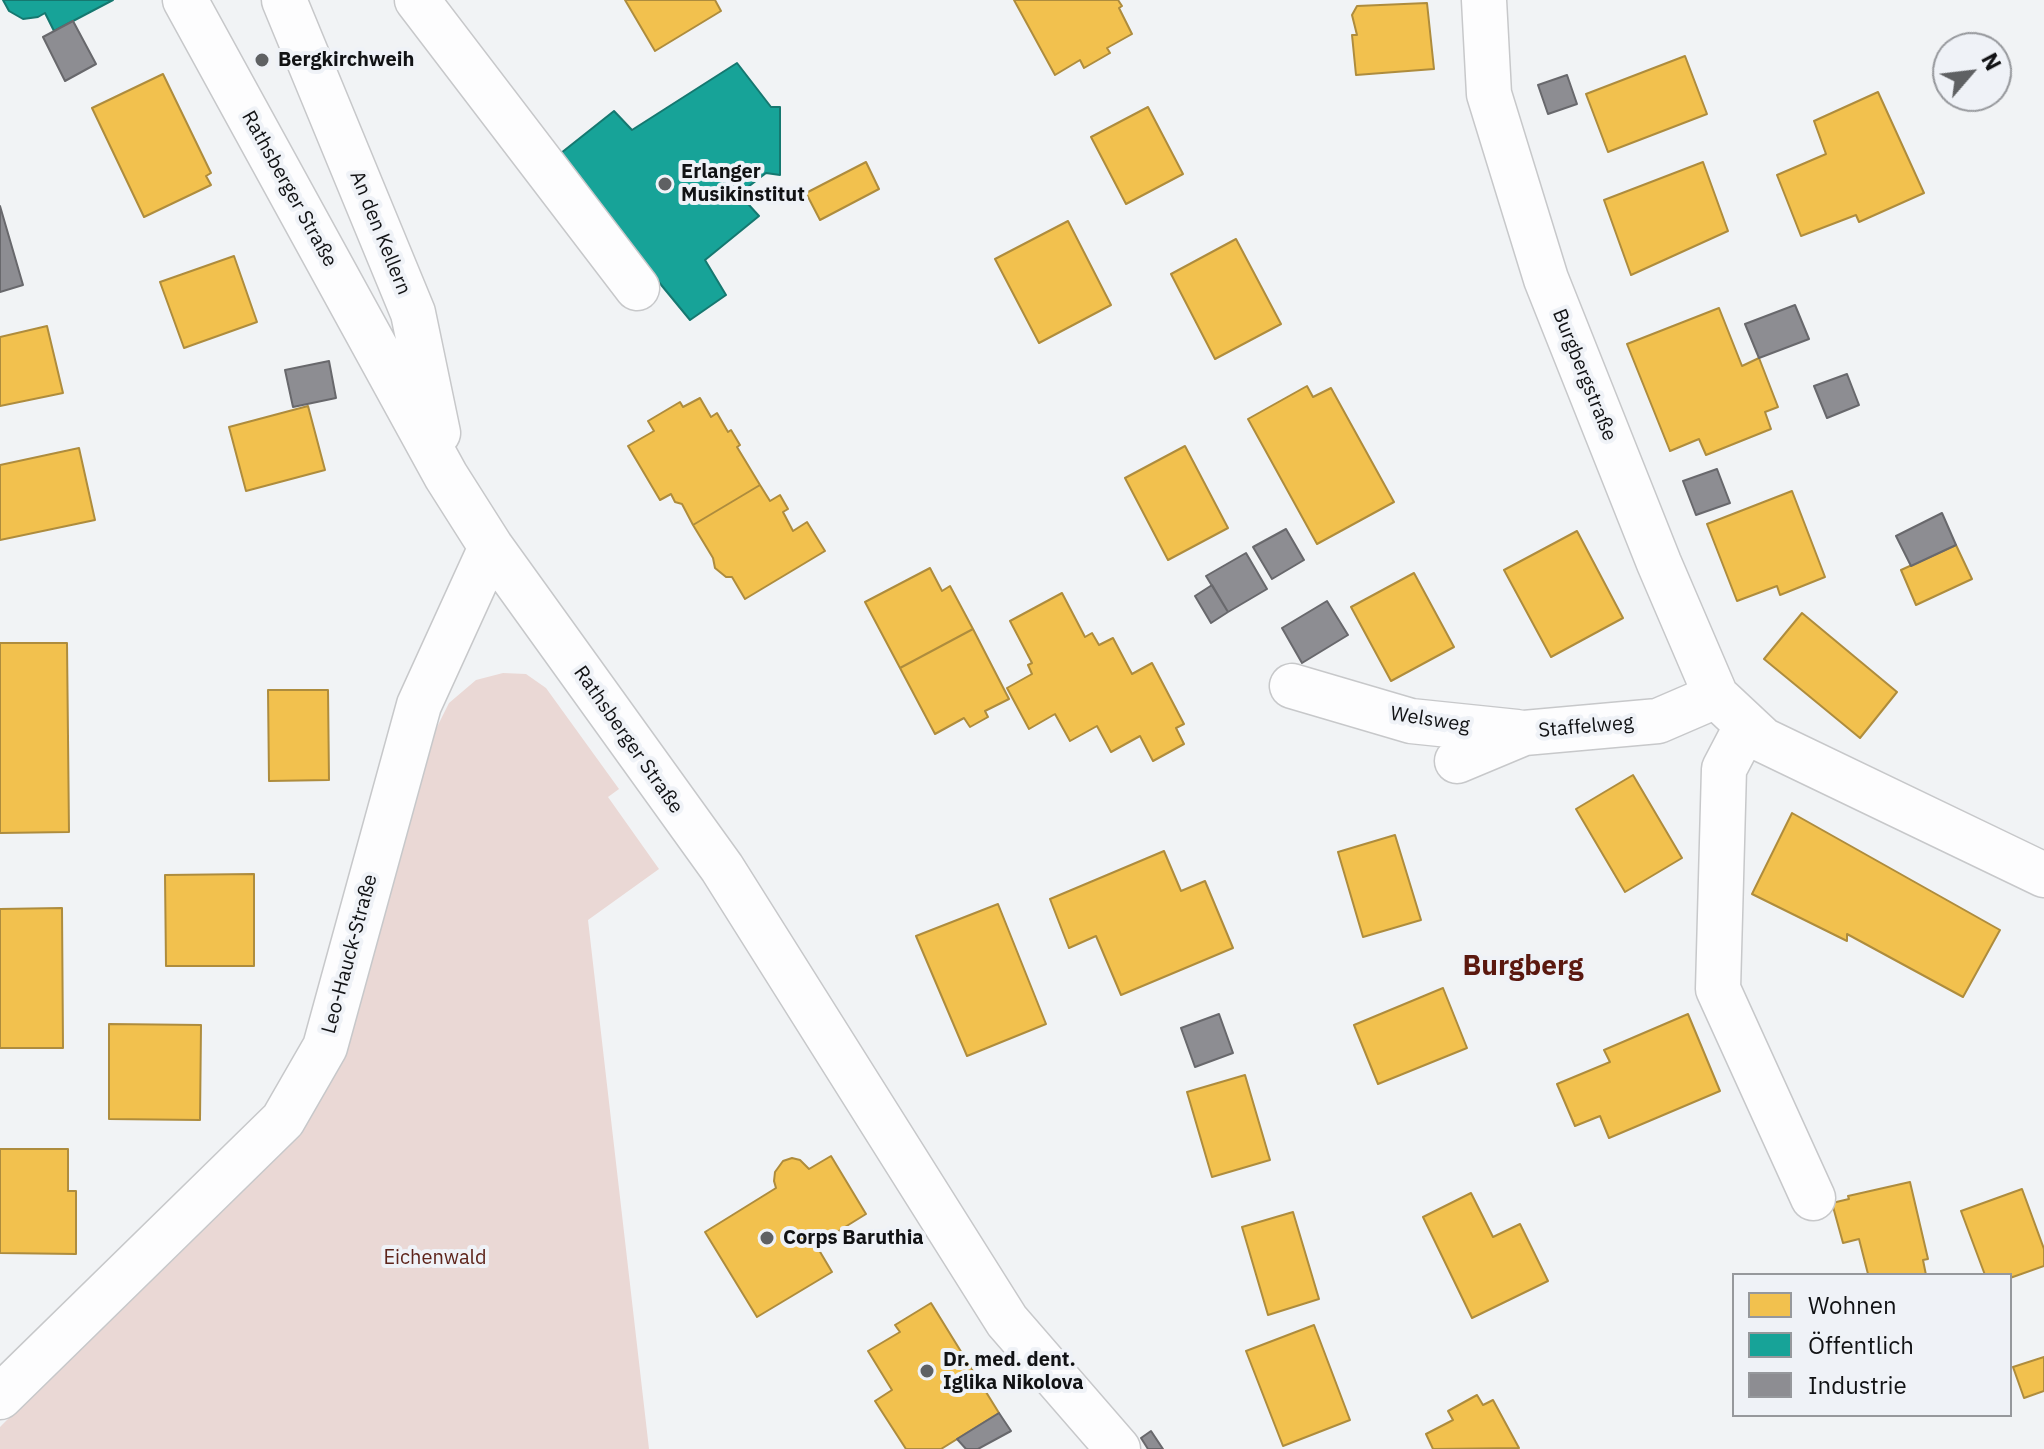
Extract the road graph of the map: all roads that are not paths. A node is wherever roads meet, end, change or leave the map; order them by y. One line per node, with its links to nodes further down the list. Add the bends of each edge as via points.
1 (185, 0): 6 (street, Rathsberger Straße)
2 (284, 0): 6 (street, An den Kellern, via 413,313)
3 (417, 0): 5 (street)
4 (1484, 0): 9 (street, Burgbergstraße, via 1489,94 1546,279)
5 (637, 288)
6 (446, 476): 7 (street, Rathsberger Straße)
7 (491, 547): 15 (street, Leo-Hauck-Straße, via 419,705 325,1047 283,1120); 16 (street, Rathsberger Straße, via 722,868 1007,1321)
8 (1292, 686): 11 (street, Welsweg, via 1411,721)
9 (1716, 696): 10 (street, Burgbergstraße); 11 (street, Staffelweg, via 1658,721)
10 (1747, 725): 13 (street, Burgbergstraße, via 1763,740); 14 (street, via 1724,769 1718,989)
11 (1524, 733): 12 (street, Staffelweg)
12 (1457, 761)
13 (2044, 875)
14 (1813, 1198)
15 (0, 1397)
16 (1118, 1449)

